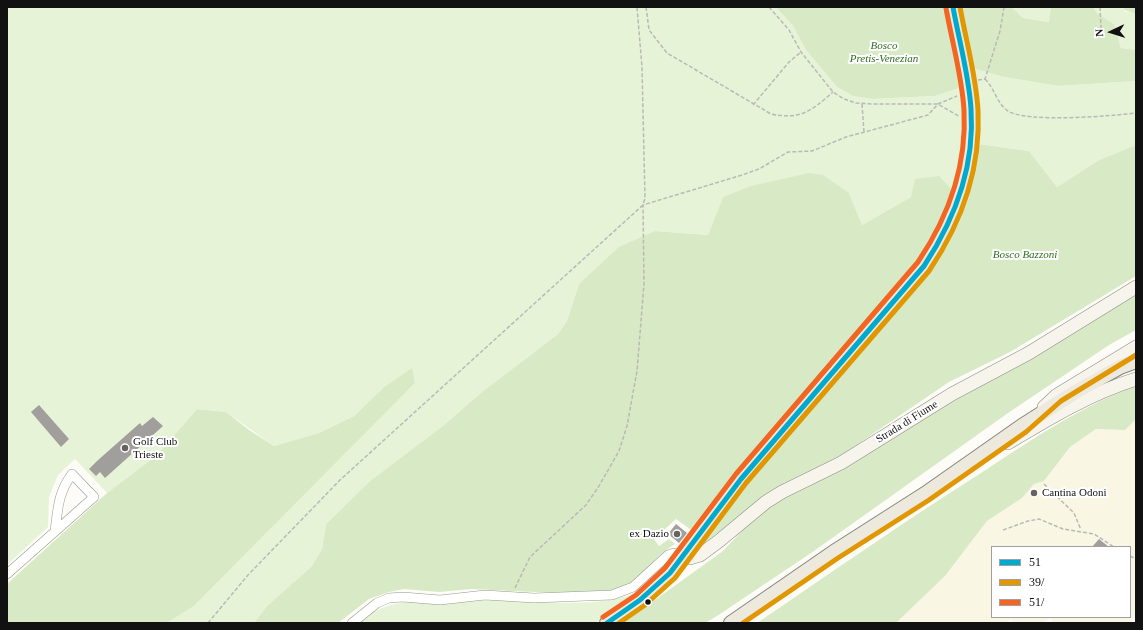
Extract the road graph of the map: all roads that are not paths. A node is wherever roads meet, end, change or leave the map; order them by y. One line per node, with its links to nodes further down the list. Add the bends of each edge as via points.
1 (952, 7): 9 (main road, via 968,87 971,125 970,157 962,192 945,232 931,257 741,479)
2 (1136, 287): 9 (street, Strada di Fiume, via 1029,353 952,394 841,463 782,492 700,555)
3 (1136, 347): 6 (street, via 1057,395)
4 (1136, 361): 6 (main road, via 1077,391)
5 (1136, 379): 7 (street, via 1044,421)
6 (1022, 426): 7 (main road)
7 (935, 487): 13 (main road)
8 (55, 531): 8 (street, via 94,497 72,474 63,486 59,499); 10 (street)
9 (682, 558): 11 (street, via 674,553 668,555 633,588 612,595 556,598 485,595 440,600 389,598); 12 (main road, via 655,588)
10 (7, 574)
11 (352, 623)
12 (606, 623)
13 (731, 623)

